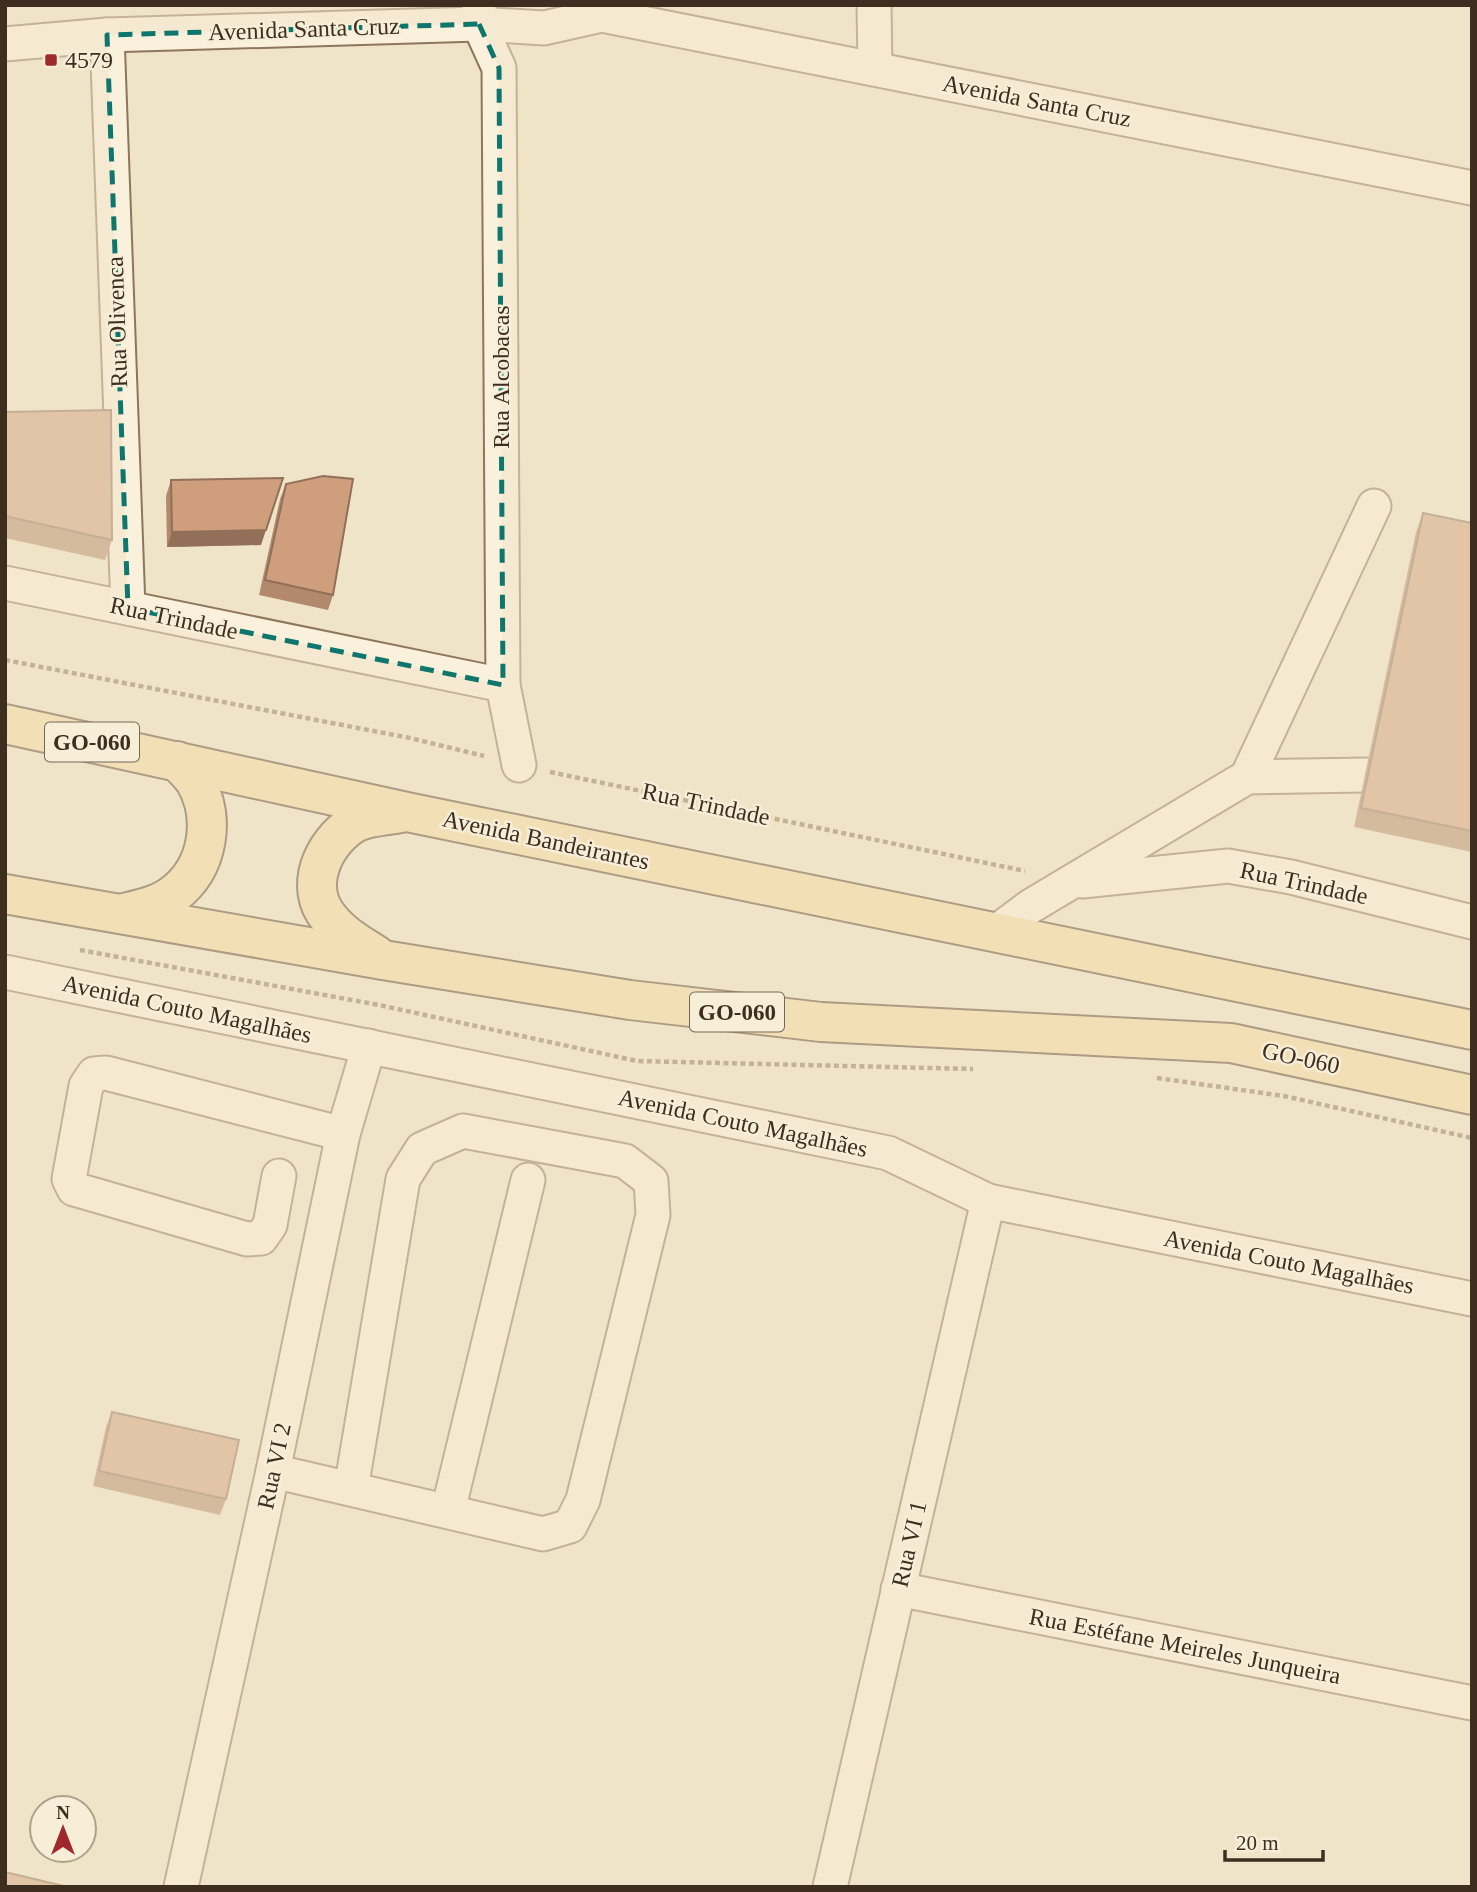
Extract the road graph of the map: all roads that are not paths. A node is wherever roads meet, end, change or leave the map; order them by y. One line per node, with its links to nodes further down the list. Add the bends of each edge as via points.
1 (874, 5): 8 (street)
2 (596, 10): 4 (street, Avenida Santa Cruz); 8 (street, Avenida Santa Cruz)
3 (479, 15): 4 (street, Avenida Santa Cruz); 5 (street, Avenida Santa Cruz); 7 (street, Rua Alcobacas)
4 (544, 16): 7 (street)
5 (107, 35): 6 (street, Avenida Santa Cruz); 12 (street, Rua Olivenca)
6 (5, 44)
7 (499, 68): 13 (street, Rua Alcobacas)
8 (875, 68): 9 (street, Avenida Santa Cruz)
9 (1472, 188)
10 (1374, 506): 18 (street)
11 (5, 583): 12 (street, Rua Trindade)
12 (128, 608): 13 (street, Rua Trindade)
13 (503, 685): 16 (street)
14 (6, 724): 15 (main road, Avenida Bandeirantes / GO-060)
15 (177, 761): 19 (main road, Avenida Bandeirantes / GO-060); 22 (main road, via 194,780 204,803 208,828 203,853 192,876 174,894)
16 (519, 765)
17 (1364, 775): 18 (street)
18 (1247, 777): 20 (street)
19 (407, 812): 24 (main road, Avenida Bandeirantes / GO-060); 25 (main road, via 355,822 334,840 320,863 317,892 327,916 348,937)
20 (1073, 881): 23 (street, Rua Trindade, via 1228,866); 24 (street)
21 (5, 894): 22 (main road, GO-060 / GO-060)
22 (124, 914): 25 (main road, GO-060 / GO-060)
23 (1472, 922)
24 (996, 932): 27 (main road, GO-060)
25 (383, 960): 29 (main road, GO-060 / GO-060, via 630,1000 821,1023 1231,1042)
26 (5, 972): 28 (street, Avenida Couto Magalhães)
27 (1472, 1030)
28 (369, 1046): 30 (street, Rua VI 2); 33 (street, Avenida Couto Magalhães, via 888,1153)
29 (1472, 1095)
30 (343, 1134): 31 (street, via 106,1073 94,1074 86,1086 69,1179 74,1189 247,1239 261,1238 270,1225); 35 (street, Rua VI 2)
31 (279, 1176)
32 (528, 1180): 37 (street)
33 (988, 1201): 34 (street, Avenida Couto Magalhães); 38 (street, Rua VI 1)
34 (1472, 1299)
35 (274, 1471): 36 (street); 40 (street, Rua VI 2)
36 (351, 1489): 37 (street); 37 (street, via 402,1179 422,1149 463,1131 625,1161 651,1181 653,1215 583,1500 570,1525 542,1534)
37 (448, 1511)
38 (898, 1589): 39 (street, Rua Estéfane Meireles Junqueira); 41 (street, Rua VI 1)
39 (1472, 1703)
40 (181, 1887)
41 (830, 1887)

